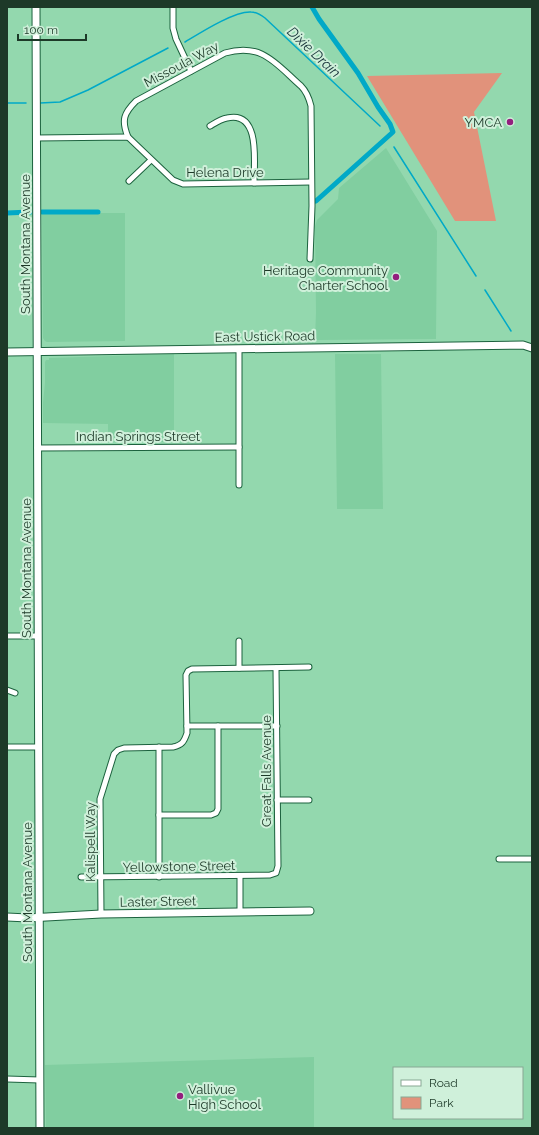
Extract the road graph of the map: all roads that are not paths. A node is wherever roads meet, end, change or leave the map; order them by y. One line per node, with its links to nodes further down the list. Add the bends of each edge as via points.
1 (36, 7): 6 (street, South Montana Avenue)
2 (173, 7): 3 (street, via 176,39)
3 (191, 71): 5 (street, Missoula Way, via 136,101 129,108 125,114); 9 (street, Missoula Way, via 234,50 258,51 306,91 311,106)
4 (210, 126): 10 (street, via 233,117 250,127 254,139)
5 (128, 137): 6 (street); 7 (street, Helena Drive)
6 (36, 138): 16 (street, South Montana Avenue)
7 (151, 160): 8 (street); 10 (street, Helena Drive, via 178,183)
8 (129, 181)
9 (311, 182): 10 (street, Helena Drive); 11 (street, Missoula Way)
10 (254, 183)
11 (310, 259)
12 (532, 342): 13 (street, East Ustick Road)
13 (523, 345): 14 (street, East Ustick Road); 15 (street, East Ustick Road)
14 (532, 348)
15 (239, 349): 16 (street, East Ustick Road); 18 (street)
16 (37, 351): 17 (street, East Ustick Road); 19 (street, South Montana Avenue)
17 (7, 352)
18 (239, 447): 19 (street, Indian Springs Street); 20 (street)
19 (37, 448): 22 (street, South Montana Avenue)
20 (239, 485)
21 (7, 636): 22 (street)
22 (38, 636): 33 (street, South Montana Avenue)
23 (239, 641): 25 (street)
24 (310, 667): 26 (street)
25 (240, 668): 26 (street); 29 (street, via 188,671)
26 (276, 668): 31 (street, Great Falls Avenue)
27 (7, 690): 28 (street)
28 (15, 693)
29 (187, 726): 30 (street); 34 (street, via 185,741 180,746)
30 (218, 726): 31 (street); 37 (street, via 216,813)
31 (277, 726): 35 (street, Great Falls Avenue)
32 (7, 747): 33 (street)
33 (39, 747): 49 (street, South Montana Avenue)
34 (159, 747): 37 (street); 44 (street, Kalispell Way, via 124,748 114,754 100,799)
35 (277, 800): 36 (street); 40 (street, Great Falls Avenue)
36 (309, 800)
37 (159, 815): 43 (street)
38 (499, 859): 39 (street)
39 (532, 859)
40 (276, 873): 41 (street, Yellowstone Street, via 270,876)
41 (240, 876): 43 (street, Yellowstone Street); 46 (street)
42 (81, 877): 44 (street, Yellowstone Street)
43 (159, 877): 44 (street, Yellowstone Street)
44 (100, 878): 47 (street, Kalispell Way)
45 (310, 911): 46 (street, Laster Street)
46 (240, 912): 47 (street, Laster Street)
47 (101, 914): 49 (street, Laster Street)
48 (7, 917): 49 (street, Laster Street)
49 (39, 917): 51 (street, South Montana Avenue)
50 (7, 1079): 51 (street)
51 (40, 1080): 52 (street, South Montana Avenue)
52 (40, 1128)

